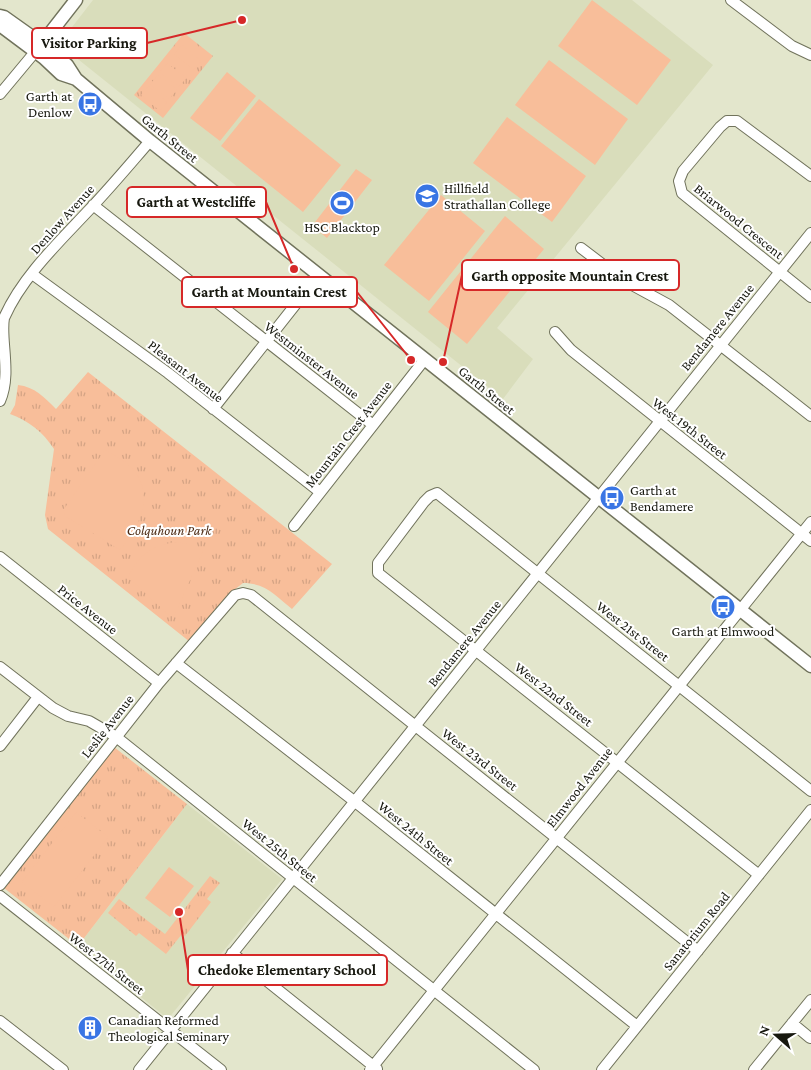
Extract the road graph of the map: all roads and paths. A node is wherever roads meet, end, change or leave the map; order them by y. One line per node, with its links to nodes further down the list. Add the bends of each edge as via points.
1 (76, 0): 5 (main road)
2 (731, 0): 6 (street, via 792,46)
3 (0, 16): 5 (main road, Garth Street, via 4,16)
4 (0, 25): 5 (main road, Garth Street)
5 (38, 48): 7 (street); 8 (main road, Garth Street, via 61,74 76,79)
6 (811, 55)
7 (0, 94)
8 (150, 141): 10 (street, Denlow Avenue); 15 (main road, Garth Street)
9 (811, 176): 13 (street, Briarwood Crescent, via 745,127 727,121 683,171 679,181 682,193)
10 (93, 205): 14 (street, Denlow Avenue); 19 (street, Westminster Avenue)
11 (811, 233): 13 (street, Bendamere Avenue)
12 (581, 248): 20 (street, via 623,280 669,305)
13 (780, 272): 16 (street, Briarwood Crescent); 20 (street, Bendamere Avenue)
14 (32, 274): 17 (street, Denlow Avenue); 23 (street, Pleasant Avenue)
15 (318, 276): 19 (street); 21 (main road, Garth Street)
16 (811, 297)
17 (2, 319): 22 (street, via 5,367)
18 (555, 332): 25 (street, West 19th Street, via 571,350)
19 (267, 342): 23 (street); 26 (street, Westminster Avenue)
20 (721, 345): 24 (street); 25 (street, Bendamere Avenue)
21 (424, 359): 26 (street, Mountain Crest Avenue); 28 (main road, Garth Street)
22 (0, 401)
23 (213, 409): 27 (street, Pleasant Avenue)
24 (811, 416)
25 (659, 421): 28 (street, Bendamere Avenue); 31 (street, West 19th Street)
26 (373, 425): 27 (street, Mountain Crest Avenue)
27 (320, 492): 30 (street, Mountain Crest Avenue)
28 (598, 497): 35 (street, Bendamere Avenue); 37 (main road, Garth Street)
29 (811, 522): 31 (street, Elmwood Avenue)
30 (294, 526)
31 (802, 533): 32 (street, West 19th Street); 37 (street, Elmwood Avenue)
32 (811, 541)
33 (0, 556): 42 (street, Price Avenue)
34 (378, 573): 35 (street, West 21st Street, via 378,563 424,502 437,493); 38 (street, West 22nd Street)
35 (537, 573): 38 (street, Bendamere Avenue); 43 (street, West 21st Street)
36 (243, 593): 39 (street, Leslie Avenue, via 235,595); 45 (street, West 23rd Street, via 251,595)
37 (739, 610): 40 (main road, Garth Street); 43 (street, Elmwood Avenue)
38 (476, 650): 45 (street, Bendamere Avenue); 48 (street, West 22nd Street)
39 (176, 663): 42 (street, Leslie Avenue); 50 (street, West 24th Street)
40 (811, 666)
41 (0, 667): 44 (street, West 25th Street)
42 (159, 683): 46 (street, Leslie Avenue)
43 (679, 685): 48 (street, Elmwood Avenue); 49 (street, West 21st Street)
44 (38, 697): 46 (street, West 25th Street, via 68,716 89,721); 47 (street)
45 (415, 725): 50 (street, Bendamere Avenue); 52 (street, West 23rd Street)
46 (115, 736): 54 (street, West 25th Street); 55 (street, Leslie Avenue)
47 (0, 746)
48 (617, 762): 52 (street, Elmwood Avenue); 53 (street, West 22nd Street)
49 (811, 791)
50 (354, 801): 54 (street, Bendamere Avenue); 57 (street, West 24th Street)
51 (810, 813): 53 (street, Sanatorium Road)
52 (557, 838): 57 (street, Elmwood Avenue); 58 (street, West 23rd Street)
53 (759, 875): 58 (street, Sanatorium Road)
54 (292, 878): 59 (street, Bendamere Avenue); 60 (street, West 25th Street)
55 (0, 885)
56 (0, 896): 65 (street, West 27th Street)
57 (495, 915): 60 (street, Elmwood Avenue); 64 (street, West 24th Street)
58 (698, 950): 64 (street, Sanatorium Road)
59 (232, 953): 65 (street, Bendamere Avenue); 67 (street)
60 (433, 990): 67 (street, Elmwood Avenue); 71 (street, West 25th Street)
61 (811, 1000): 63 (street)
62 (0, 1021): 68 (street)
63 (792, 1023): 66 (street); 73 (street)
64 (637, 1026): 72 (street, Sanatorium Road)
65 (171, 1030): 69 (street, Bendamere Avenue); 70 (street, West 27th Street)
66 (810, 1038)
67 (374, 1069)
68 (63, 1070)
69 (139, 1070)
70 (221, 1070)
71 (534, 1070)
72 (602, 1070)
73 (754, 1070)

